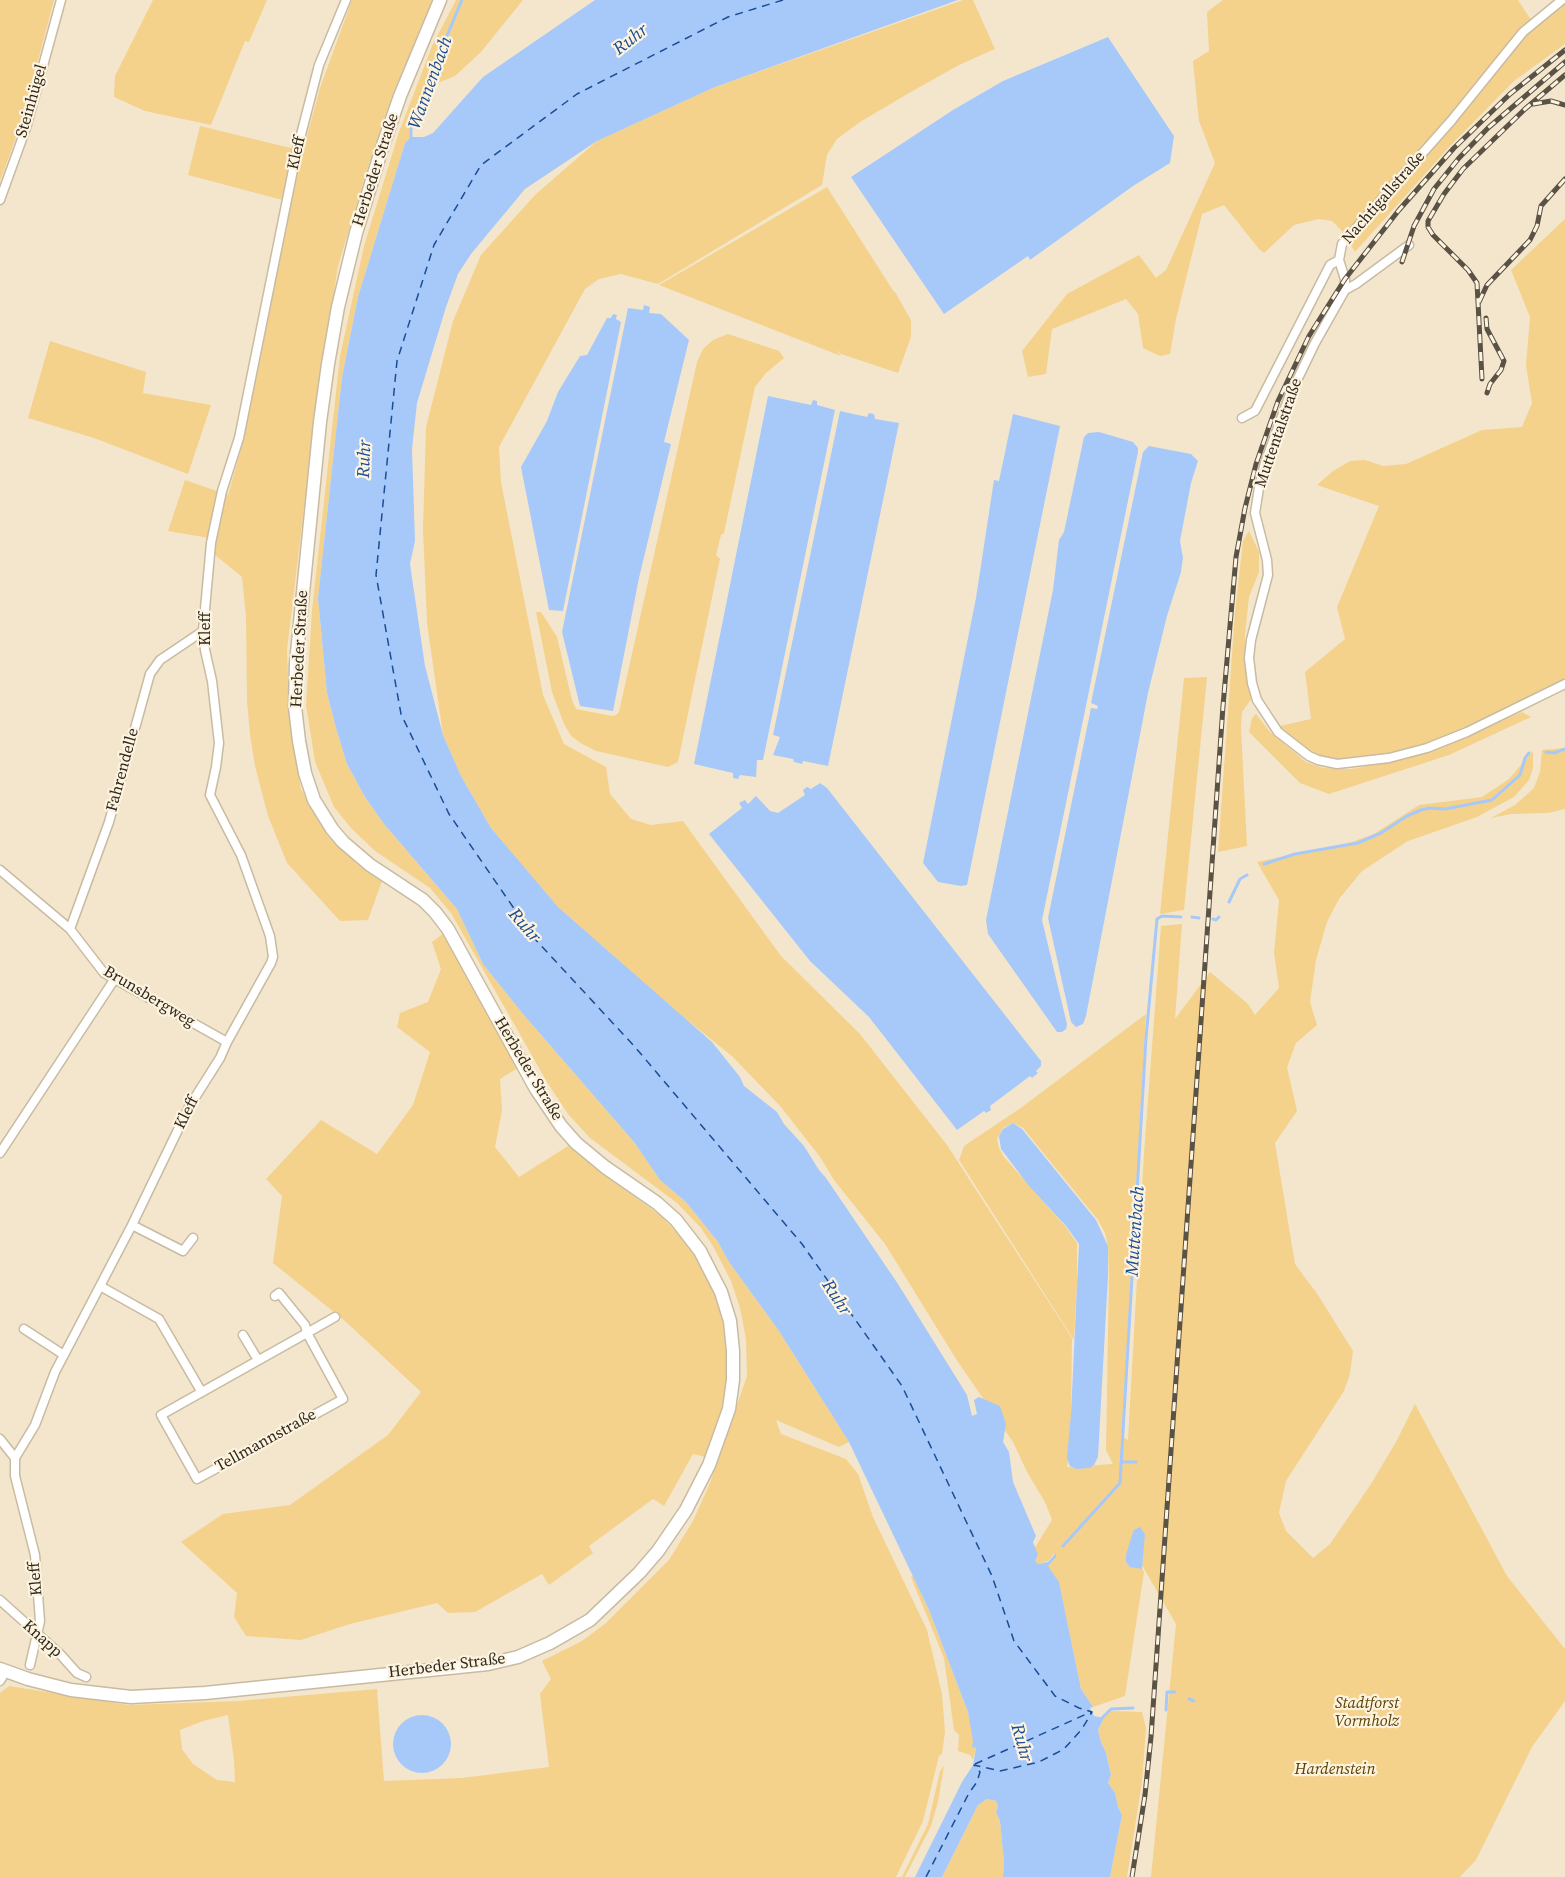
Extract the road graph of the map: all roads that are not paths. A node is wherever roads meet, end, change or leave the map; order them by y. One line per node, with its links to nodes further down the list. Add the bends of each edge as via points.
1 (61, 0): 5 (street, Steinhügel, via 28,121)
2 (346, 0): 10 (street, Kleff, via 319,65 297,150 239,438 211,543)
3 (441, 0): 33 (main road, Herbeder Straße, via 381,151 356,232 332,341 296,663 296,707 303,762 314,800 332,829 355,853 423,900 448,929 536,1089 561,1126 605,1167 657,1203 700,1251 721,1292 729,1321 733,1351 729,1409 709,1465 686,1510 658,1551 590,1620 518,1657 488,1664 131,1697 71,1690)
4 (1562, 0): 7 (street, Nachtigallstraße, via 1523,32 1451,121 1349,234)
5 (0, 200)
6 (1409, 245): 8 (street, Muttentalstraße)
7 (1339, 260): 8 (street); 9 (street, Nachtigallstraße, via 1330,266 1256,411)
8 (1345, 290): 11 (street, Muttentalstraße, via 1289,397 1256,500 1255,513 1268,575 1249,658 1252,683 1265,715 1278,732 1309,756 1329,763 1358,763 1409,754 1448,741)
9 (1242, 418)
10 (203, 631): 13 (street, Fahrendelle, via 160,660 150,674 109,822); 15 (street, Kleff, via 219,743 210,795 241,855 273,950 271,963)
11 (1565, 684)
12 (0, 870): 13 (street, Brunsbergweg)
13 (70, 930): 14 (street, Brunsbergweg)
14 (114, 980): 15 (street, Brunsbergweg); 16 (street)
15 (226, 1042): 17 (street, Kleff, via 189,1107)
16 (0, 1153)
17 (132, 1225): 18 (street, via 183,1251); 19 (street, Kleff)
18 (193, 1238)
19 (100, 1286): 25 (street, Kleff); 27 (street, via 159,1319)
20 (275, 1296): 23 (street, Tellmannstraße, via 279,1293)
21 (335, 1317): 23 (street, Tellmannstraße)
22 (24, 1329): 25 (street)
23 (307, 1333): 26 (street, Tellmannstraße); 27 (street, Tellmannstraße, via 344,1399 198,1479 161,1415)
24 (243, 1335): 26 (street)
25 (64, 1355): 29 (street, Kleff)
26 (258, 1360): 27 (street, Tellmannstraße)
27 (201, 1391)
28 (0, 1439): 29 (street)
29 (15, 1458): 31 (street, Kleff, via 15,1476 35,1555 40,1621)
30 (0, 1600): 31 (street, Knapp)
31 (37, 1635): 32 (street, Kleff); 34 (street, Knapp)
32 (30, 1665)
33 (2, 1674)
34 (86, 1677)

